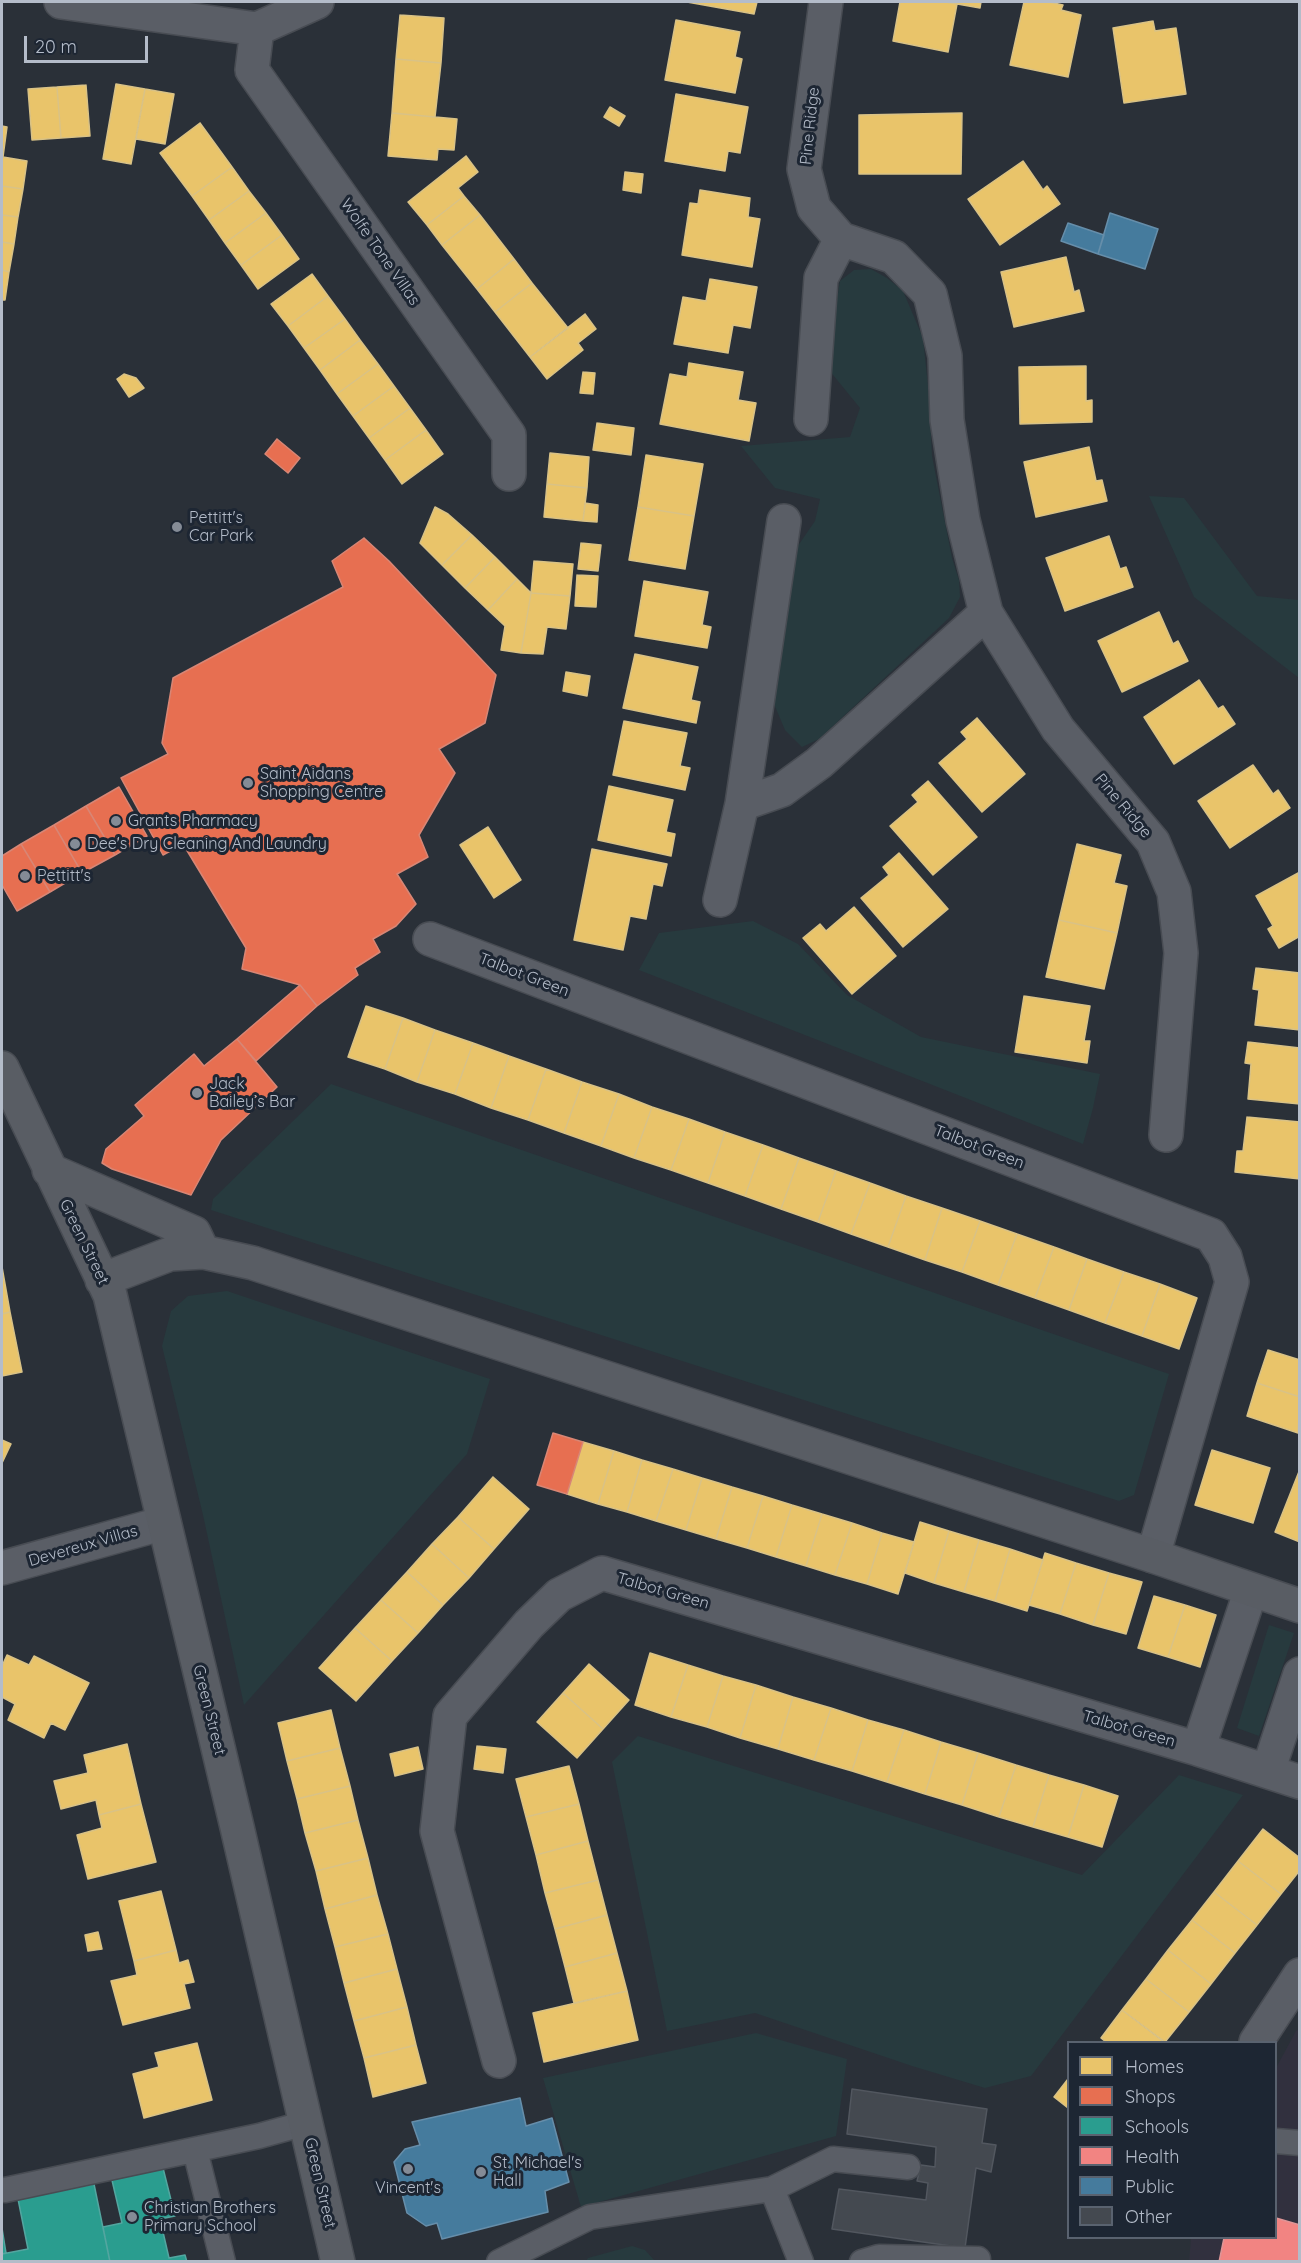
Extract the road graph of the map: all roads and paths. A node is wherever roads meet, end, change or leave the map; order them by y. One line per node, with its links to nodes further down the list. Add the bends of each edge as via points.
1 (61, 2): 4 (street)
2 (317, 2): 4 (street)
3 (826, 2): 5 (street, Pine Ridge, via 804,169 814,208)
4 (257, 29): 7 (street, Wolfe Tone Villas, via 252,70 509,435)
5 (841, 239): 6 (street, via 821,278); 9 (street, Pine Ridge, via 894,257 930,294 945,356 947,420 963,520)
6 (811, 419)
7 (509, 474)
8 (784, 521): 10 (street)
9 (986, 613): 10 (street, via 819,763 782,790); 14 (street, Pine Ridge, via 1058,729 1153,842 1174,892 1181,953)
10 (742, 804): 11 (street)
11 (720, 900)
12 (430, 939): 19 (street, Talbot Green, via 1211,1234 1225,1257 1232,1282)
13 (2, 1068): 15 (street, Green Street)
14 (1166, 1135)
15 (49, 1170): 16 (street, via 194,1233); 17 (street, Green Street)
16 (202, 1252): 17 (street, via 170,1254); 19 (street, via 264,1267)
17 (102, 1280): 18 (street, Green Street, via 110,1295)
18 (164, 1523): 20 (street, Devereux Villas); 30 (street, Green Street)
19 (1153, 1556): 21 (street)
20 (2, 1568)
21 (1251, 1590): 22 (street); 24 (street, Talbot Green)
22 (1299, 1606)
23 (1299, 1674): 25 (street)
24 (1198, 1749): 25 (street, Talbot Green); 29 (street, Talbot Green, via 602,1573 559,1595 528,1624 450,1716 437,1832)
25 (1268, 1771): 26 (street, Talbot Green)
26 (1299, 1782)
27 (1299, 1975): 28 (street)
28 (1257, 2041)
29 (499, 2061)
30 (306, 2122): 33 (lane); 39 (street, Green Street)
31 (1277, 2140): 32 (lane)
32 (1299, 2143)
33 (195, 2150): 36 (lane); 38 (lane)
34 (909, 2168): 35 (lane, via 833,2159)
35 (772, 2189): 40 (lane, via 590,2217); 41 (lane)
36 (5, 2190)
37 (978, 2259): 42 (lane, via 879,2258)
38 (223, 2262)
39 (339, 2262)
40 (499, 2262)
41 (801, 2262)
42 (862, 2262)

